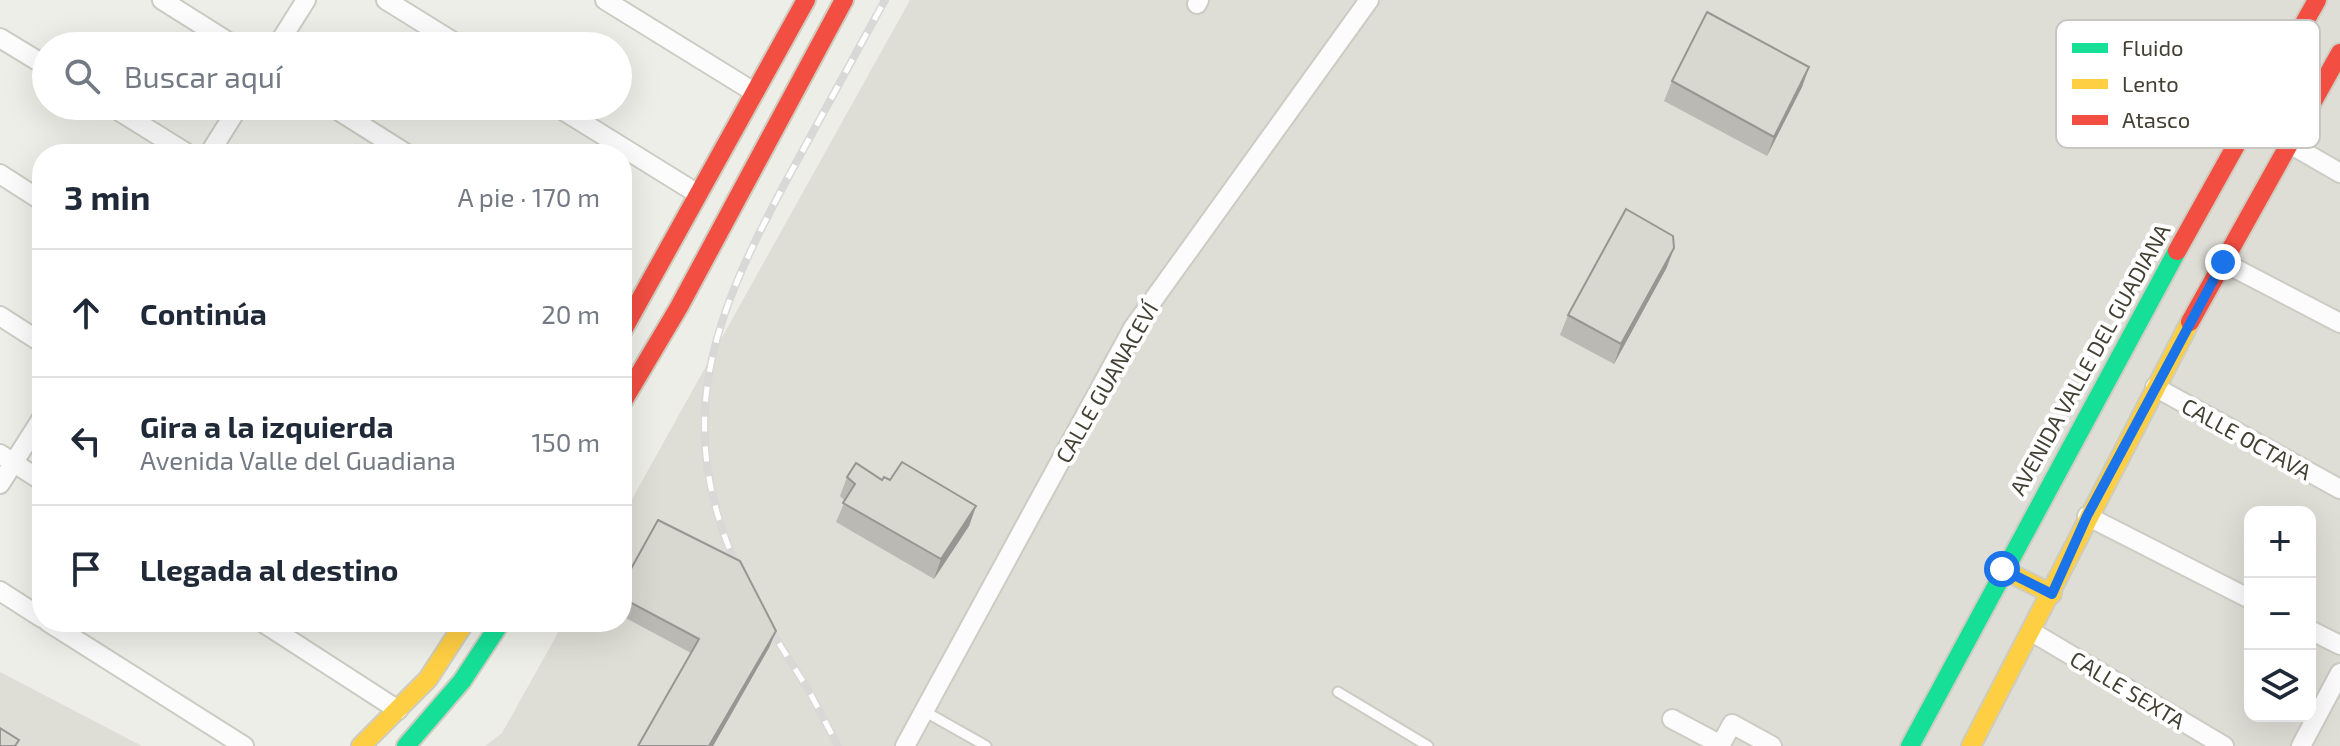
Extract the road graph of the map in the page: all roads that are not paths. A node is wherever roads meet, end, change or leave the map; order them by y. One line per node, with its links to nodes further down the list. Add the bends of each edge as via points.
1 (162, 0): 10 (street)
2 (306, 0): 11 (street)
3 (386, 0): 12 (street)
4 (605, 0): 17 (street)
5 (806, 0): 17 (main road)
6 (844, 0): 41 (main road)
7 (1369, 0): 64 (street, CALLE GUANACEVÍ, via 1133,328)
8 (2317, 0): 9 (main road, AVENIDA VALLE DEL GUADIANA)
9 (2306, 20)
10 (213, 32)
11 (286, 32)
12 (437, 32)
13 (0, 38): 15 (street)
14 (2340, 53): 16 (main road)
15 (32, 57)
16 (2320, 88)
17 (754, 92): 32 (main road)
18 (133, 120): 22 (street)
19 (230, 120): 23 (street)
20 (353, 120): 24 (street)
21 (579, 120): 25 (street)
22 (172, 144)
23 (215, 144)
24 (391, 144)
25 (617, 144)
26 (2235, 148): 49 (main road, AVENIDA VALLE DEL GUADIANA)
27 (2285, 148): 34 (main road)
28 (2297, 148): 30 (street)
29 (632, 153): 32 (street)
30 (2340, 173)
31 (0, 174): 33 (street)
32 (698, 194): 36 (main road)
33 (32, 195)
34 (2223, 262): 39 (street); 42 (main road)
35 (632, 296): 36 (street)
36 (638, 300): 37 (main road)
37 (632, 312)
38 (0, 316): 40 (street)
39 (2340, 323)
40 (32, 337)
41 (632, 386)
42 (2155, 387): 47 (street, CALLE OCTAVA); 48 (main road)
43 (32, 429): 44 (street)
44 (7, 458): 45 (street); 46 (street)
45 (32, 474)
46 (0, 484)
47 (2340, 489)
48 (2087, 516): 51 (main road); 52 (street)
49 (2002, 569): 51 (main road); 74 (main road, AVENIDA VALLE DEL GUADIANA)
50 (0, 591): 53 (street)
51 (2052, 594): 58 (main road)
52 (2244, 596)
53 (32, 612)
54 (64, 632): 66 (street)
55 (277, 632): 63 (street)
56 (459, 632): 63 (main road, via 428,679)
57 (494, 632): 68 (main road, via 462,681)
58 (2032, 632): 75 (main road); 76 (street, CALLE SEXTA)
59 (2316, 633): 60 (street)
60 (2340, 645)
61 (2340, 673): 77 (street)
62 (1338, 692): 71 (lane)
63 (398, 710): 67 (main road)
64 (924, 711): 69 (street, CALLE GUANACEVÍ); 70 (lane)
65 (1672, 719): 72 (street)
66 (244, 746)
67 (361, 746)
68 (406, 746)
69 (905, 746)
70 (986, 746)
71 (1428, 746)
72 (1720, 746): 73 (street, via 1732,724)
73 (1772, 746)
74 (1910, 746)
75 (1971, 746)
76 (2224, 746)
77 (2301, 746)

